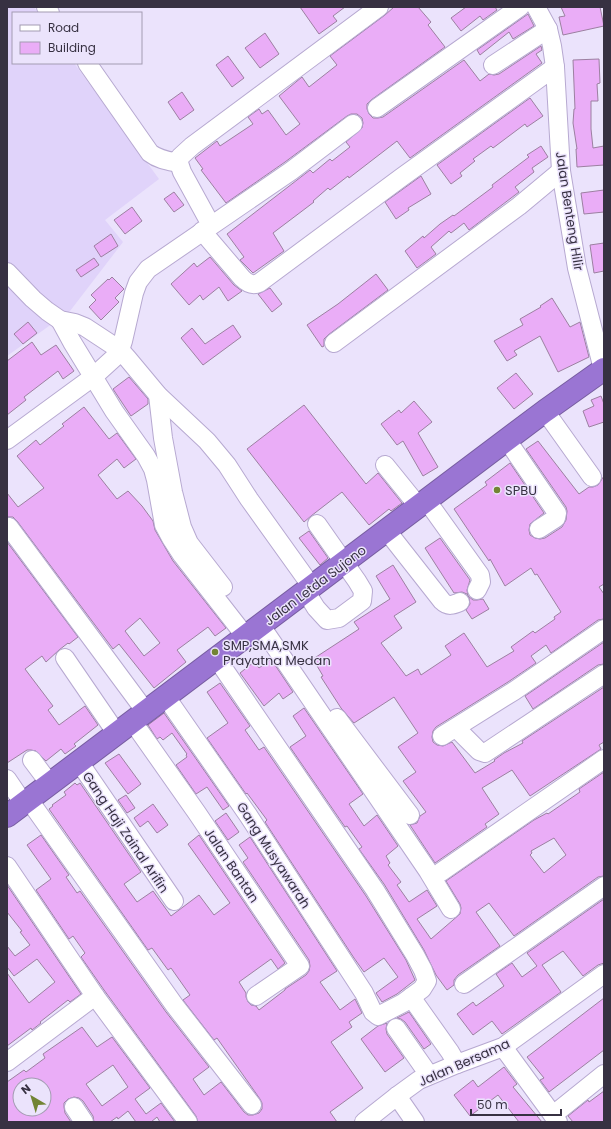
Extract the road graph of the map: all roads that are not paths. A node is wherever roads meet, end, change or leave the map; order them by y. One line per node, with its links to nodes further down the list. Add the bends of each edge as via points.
1 (379, 7): 10 (street, via 192,146 180,157)
2 (520, 7): 8 (street)
3 (536, 7): 4 (street, Jalan Benteng Hilir)
4 (548, 29): 6 (street); 7 (street, Jalan Benteng Hilir)
5 (88, 64): 10 (street, via 150,153 155,157)
6 (493, 65)
7 (555, 67): 11 (street, Jalan Benteng Hilir); 12 (street, via 259,283 246,282 242,278)
8 (377, 108)
9 (353, 124): 12 (street, via 291,171)
10 (180, 163): 12 (street)
11 (561, 171): 15 (street, via 519,206); 17 (street, Jalan Benteng Hilir, via 577,268)
12 (207, 228): 16 (street, via 143,274 134,293 127,330)
13 (7, 272): 14 (street)
14 (60, 320): 16 (street, via 85,327); 19 (street)
15 (334, 343)
16 (120, 350): 19 (street, via 110,363); 20 (street)
17 (604, 369): 18 (street, Jalan Benteng Hilir); 21 (highway, Jalan Letda Sujono)
18 (604, 372)
19 (93, 377): 22 (street); 35 (street, via 153,469 164,525 182,555)
20 (158, 395): 32 (street, via 227,465); 35 (street, via 163,438 182,527 189,543)
21 (545, 411): 23 (highway, Jalan Letda Sujono); 25 (street)
22 (7, 440)
23 (507, 440): 26 (highway, Jalan Letda Sujono); 29 (street, via 557,513 556,518)
24 (385, 465): 26 (street)
25 (592, 477)
26 (423, 504): 30 (highway, Jalan Letda Sujono); 33 (street, via 480,575 482,582)
27 (317, 524): 31 (street)
28 (9, 527): 41 (street)
29 (539, 529)
30 (387, 531): 31 (highway, Jalan Letda Sujono); 34 (street, via 445,605)
31 (345, 562): 32 (highway, Jalan Letda Sujono); 32 (street, via 363,591 362,601 339,618 327,620 316,608)
32 (309, 590): 35 (highway, Jalan Letda Sujono)
33 (477, 590)
34 (460, 602)
35 (256, 627): 38 (highway, Jalan Letda Sujono); 48 (street, via 278,638); 54 (street)
36 (604, 629): 39 (street, via 449,732 485,753)
37 (65, 658): 41 (street)
38 (217, 659): 40 (highway, Jalan Letda Sujono); 59 (street, via 375,890 415,955 427,981 422,989)
39 (604, 674)
40 (166, 697): 41 (highway, Jalan Letda Sujono); 59 (street, Gang Musyawarah, via 248,815 364,993 373,1012 378,1016)
41 (132, 723): 44 (highway, Jalan Letda Sujono); 58 (street, Jalan Bantan, via 197,813 300,966)
42 (604, 759): 51 (street)
43 (32, 760): 46 (street)
44 (79, 762): 46 (highway, Jalan Letda Sujono); 53 (street, Gang Haji Zainal Arifin)
45 (7, 781): 47 (street)
46 (50, 784): 47 (highway, Jalan Letda Sujono)
47 (26, 802): 49 (highway, Jalan Letda Sujono); 67 (street, via 175,1006)
48 (410, 815)
49 (7, 816)
50 (7, 866): 57 (street)
51 (441, 872)
52 (604, 886): 56 (street)
53 (174, 901)
54 (452, 909)
55 (604, 974): 61 (street, Jalan Bersama)
56 (464, 984)
57 (95, 996): 62 (street); 71 (street)
58 (256, 996)
59 (411, 997): 63 (street)
60 (396, 1028): 65 (street)
61 (503, 1047): 63 (street, Jalan Bersama); 69 (street)
62 (7, 1062)
63 (457, 1064): 65 (street, Jalan Bersama)
64 (604, 1074): 69 (street)
65 (428, 1075): 66 (street, Jalan Bersama)
66 (397, 1096): 72 (street, Jalan Bersama); 73 (street)
67 (252, 1105)
68 (74, 1107): 70 (street)
69 (556, 1118)
70 (84, 1122)
71 (188, 1122)
72 (364, 1122)
73 (415, 1122)

